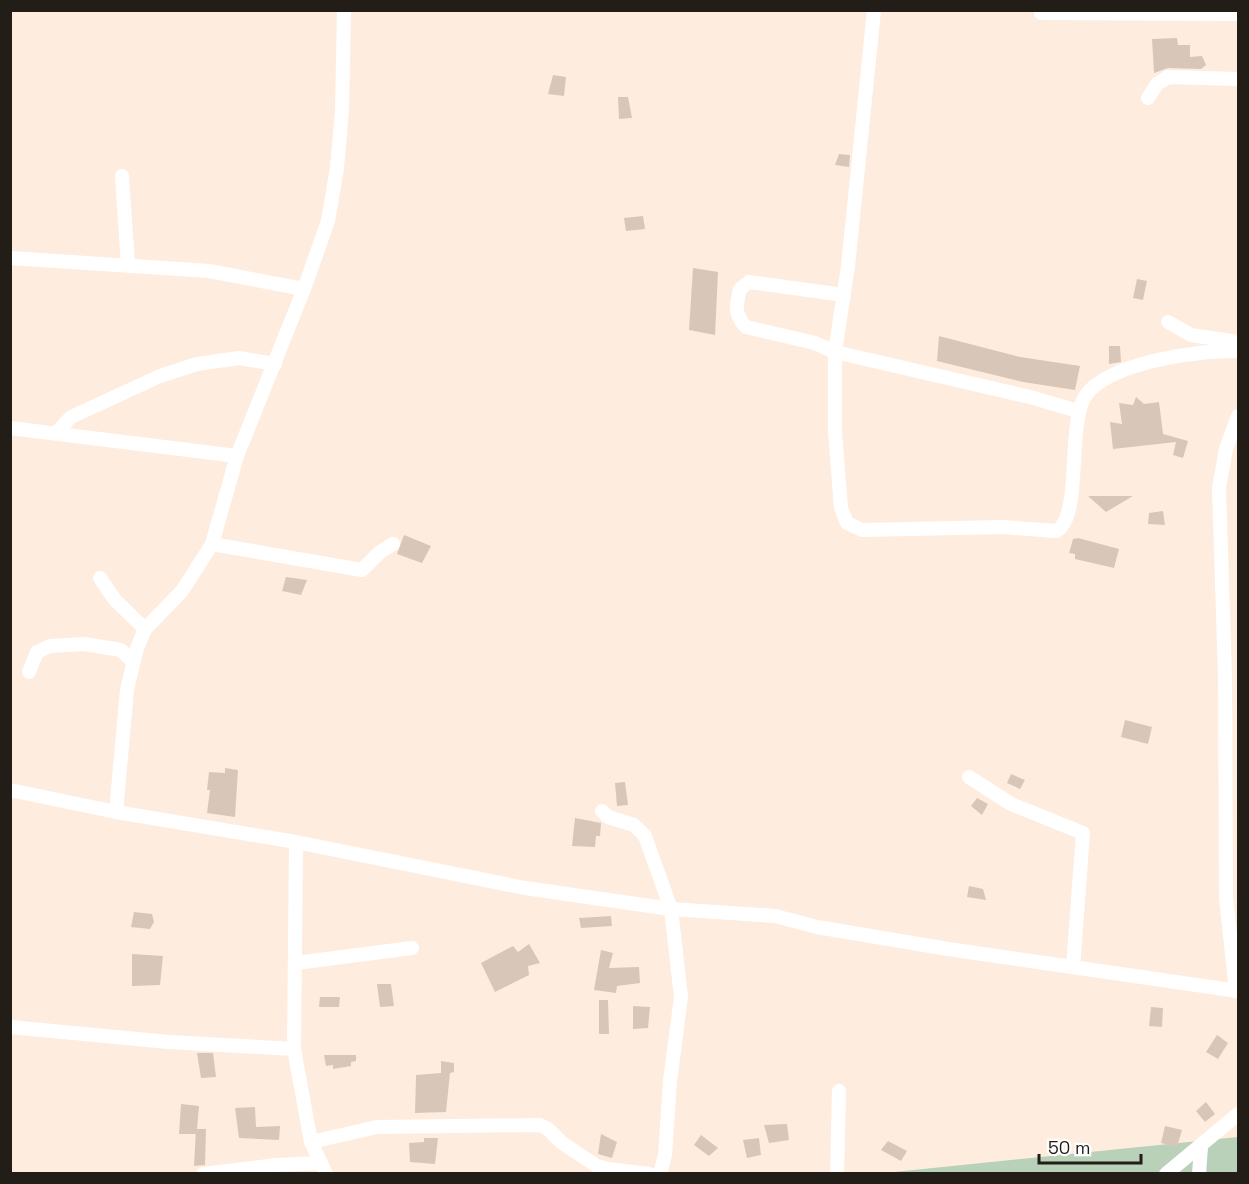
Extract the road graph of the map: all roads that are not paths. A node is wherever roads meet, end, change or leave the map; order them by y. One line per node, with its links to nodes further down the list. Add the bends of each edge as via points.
1 (344, 10): 10 (street, via 337,168 328,221)
2 (874, 10): 11 (street)
3 (1041, 13): 4 (street)
4 (1239, 14)
5 (1239, 79): 6 (street, via 1168,77)
6 (1148, 98)
7 (122, 176): 9 (street)
8 (10, 258): 9 (street)
9 (128, 265): 10 (street, via 209,271)
10 (304, 289): 16 (street)
11 (844, 295): 15 (street); 15 (street, via 749,282 740,289 737,302 739,320 746,327 815,343)
12 (1168, 322): 13 (street, via 1191,334)
13 (1239, 342)
14 (1239, 351): 17 (street, via 1200,352 1147,363 1101,381 1087,394)
15 (835, 352): 17 (street); 17 (street, via 833,391 841,508 847,523 862,530 1061,528 1072,490)
16 (274, 364): 20 (street, via 239,358 197,364 160,376 71,417); 21 (street)
17 (1078, 411)
18 (1239, 416): 37 (street, via 1226,449 1219,488 1226,898)
19 (10, 428): 20 (street)
20 (56, 433): 21 (street)
21 (237, 456): 22 (street)
22 (213, 544): 23 (street, via 362,570); 25 (street, via 182,591)
23 (393, 544)
24 (100, 578): 25 (street, via 115,600)
25 (145, 629): 26 (street)
26 (134, 655): 27 (street, via 84,644 50,646 37,652); 31 (street)
27 (29, 672)
28 (969, 777): 36 (street, via 1011,804 1083,833)
29 (10, 790): 31 (street)
30 (602, 811): 33 (street, via 608,817 634,825 645,836)
31 (116, 812): 32 (street)
32 (296, 842): 33 (street, via 525,888); 35 (street)
33 (671, 909): 36 (street, via 776,916 828,929); 47 (street, via 681,997)
34 (412, 948): 35 (street)
35 (296, 963): 39 (street)
36 (1073, 967): 37 (street)
37 (1237, 991)
38 (10, 1027): 39 (street, via 176,1043)
39 (294, 1049): 42 (street)
40 (839, 1091): 48 (street)
41 (1239, 1114): 43 (street)
42 (311, 1142): 44 (street); 46 (street, via 377,1127 540,1125 597,1166)
43 (1201, 1147): 49 (street); 50 (street)
44 (323, 1168): 45 (street, via 301,1162)
45 (203, 1173)
46 (649, 1173)
47 (660, 1173)
48 (837, 1173)
49 (1166, 1173)
50 (1199, 1173)

